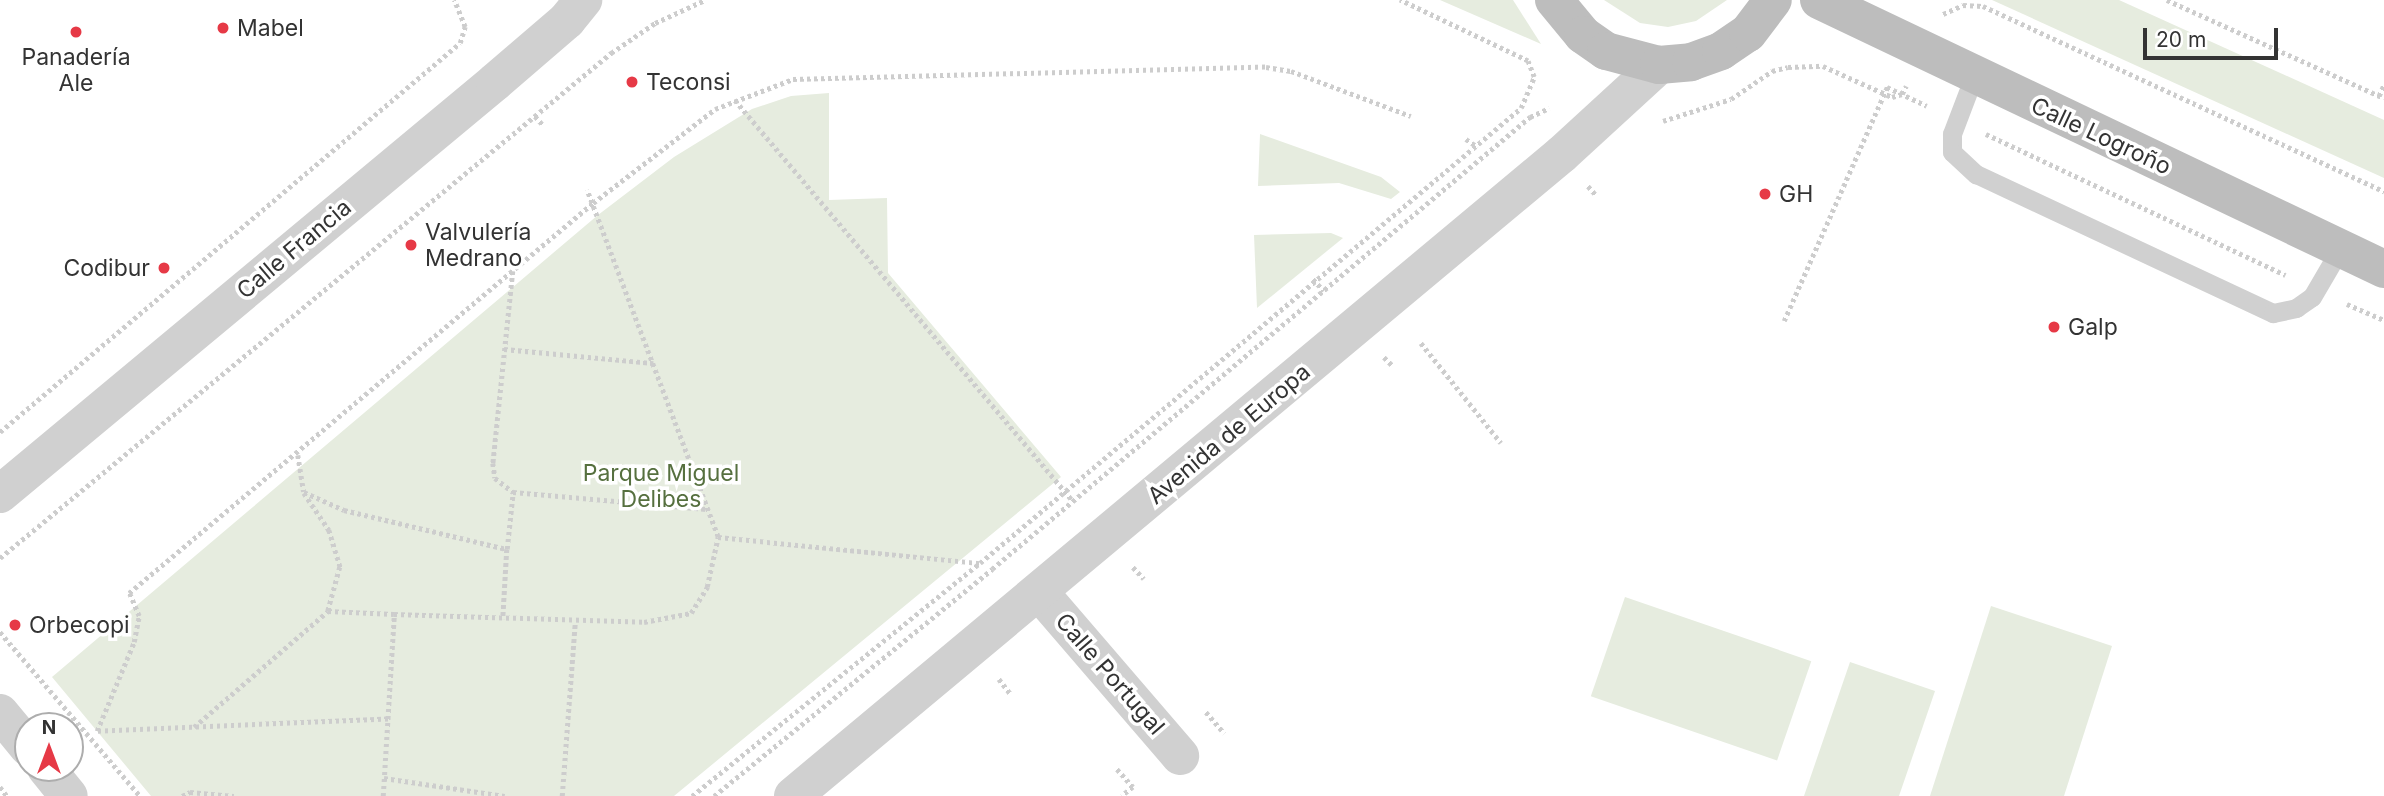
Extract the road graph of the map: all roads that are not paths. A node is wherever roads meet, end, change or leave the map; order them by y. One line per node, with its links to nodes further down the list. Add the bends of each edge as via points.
1 (583, 0): 9 (street, Calle Francia, via 505,73)
2 (1554, 0): 5 (main road, via 1583,36 1606,51)
3 (1773, 0): 5 (main road, via 1748,33 1721,51 1691,62)
4 (1819, 0): 6 (main road, Calle Logroño)
5 (1659, 65): 10 (street, Avenida de Europa, via 1579,140)
6 (1974, 76): 7 (main road, Calle Logroño); 7 (lane, via 1957,121 1952,152 1976,174 2273,313 2297,308 2316,290)
7 (2340, 249): 8 (main road, Calle Logroño)
8 (2384, 269)
9 (0, 494)
10 (1040, 593): 13 (street, Calle Portugal); 16 (street, Avenida de Europa)
11 (0, 713): 12 (street)
12 (14, 730)
13 (1180, 756)
14 (58, 782): 15 (street)
15 (69, 796)
16 (793, 796)

